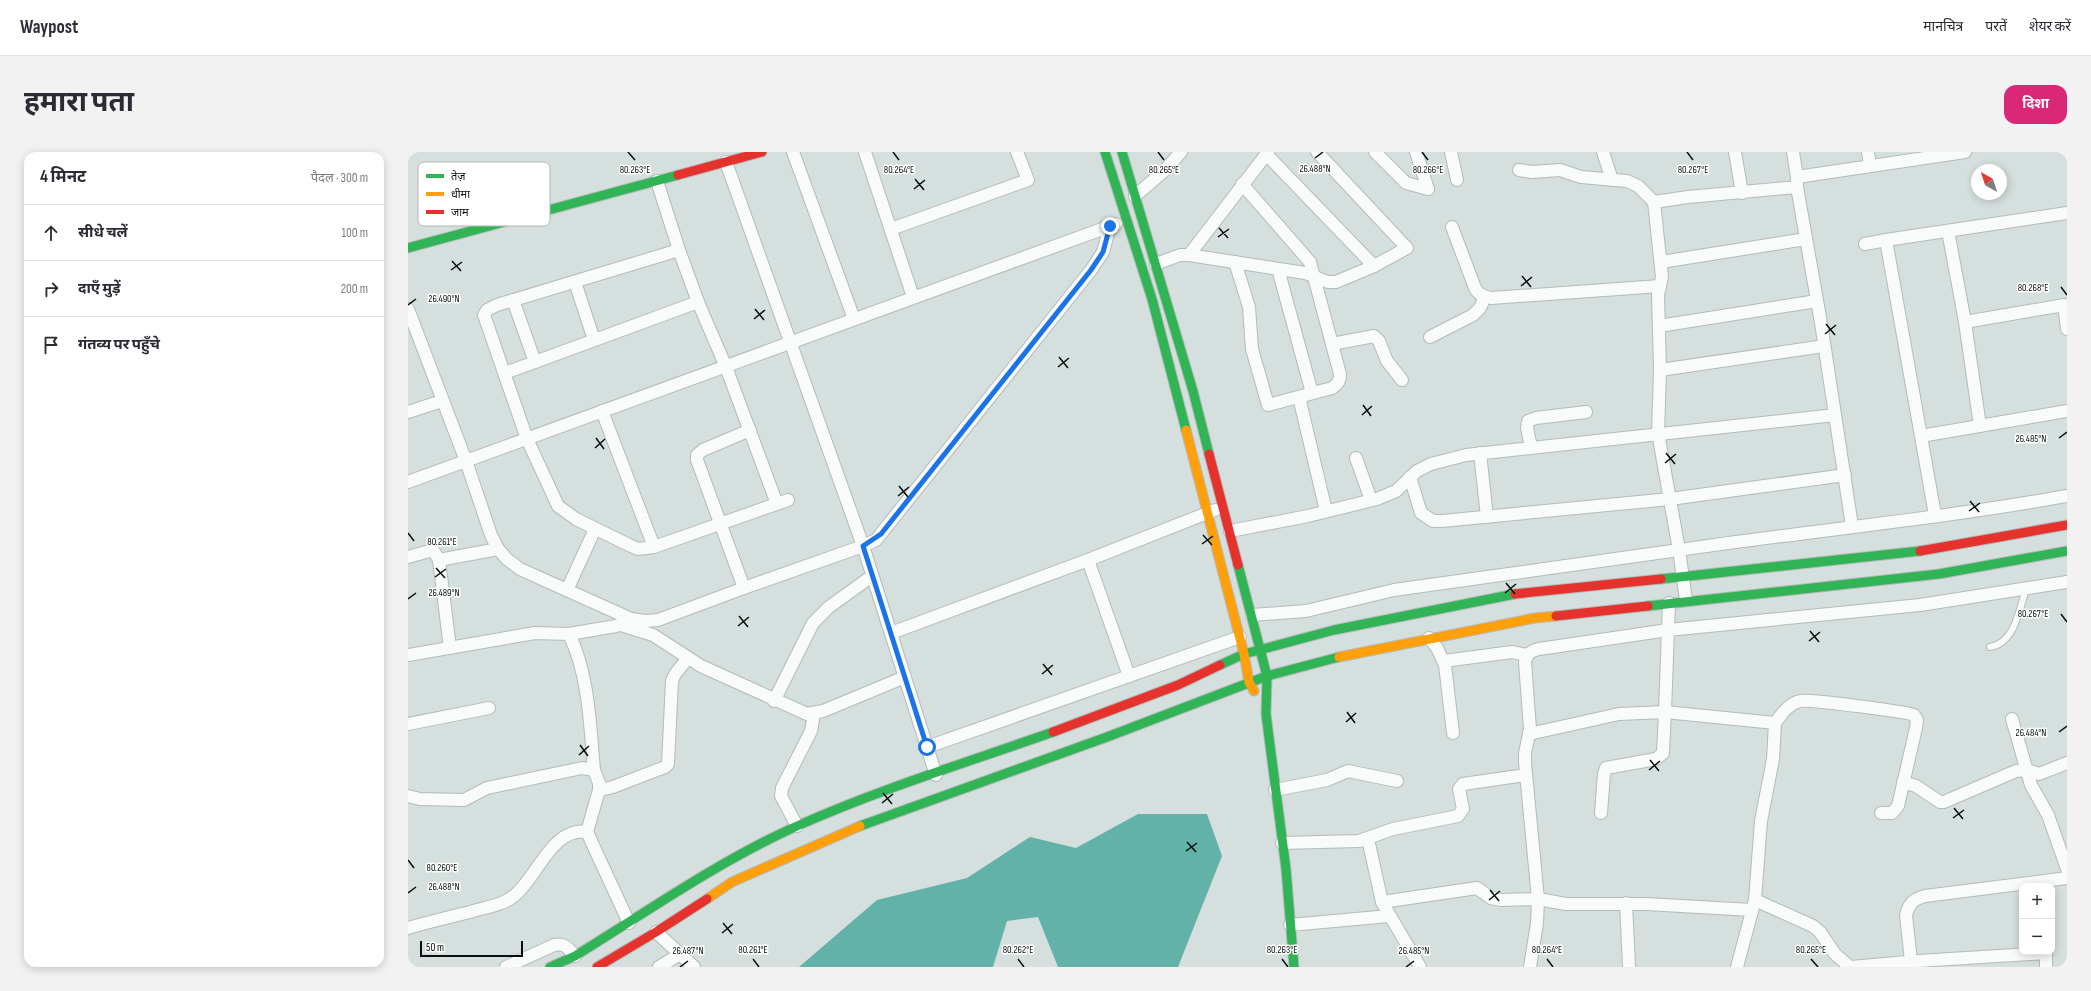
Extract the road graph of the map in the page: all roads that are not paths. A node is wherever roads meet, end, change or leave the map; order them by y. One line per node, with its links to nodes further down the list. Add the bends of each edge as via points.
1 (762, 152): 18 (street)
2 (793, 152): 58 (street)
3 (865, 152): 36 (street)
4 (1017, 152): 36 (street, via 1028,180)
5 (1105, 152): 32 (street)
6 (1122, 152): 27 (street)
7 (1181, 152): 27 (street)
8 (1317, 152): 47 (street, via 1407,248)
9 (1375, 152): 10 (street, via 1406,183 1428,189)
10 (1416, 152)
11 (1451, 152): 22 (street)
12 (1603, 152): 23 (street)
13 (1735, 152): 26 (street)
14 (1793, 152): 24 (street)
15 (1868, 152): 19 (street)
16 (1965, 152): 19 (street)
17 (1267, 153): 25 (street); 47 (street)
18 (726, 162): 21 (street); 64 (street)
19 (1870, 166): 24 (street)
20 (1519, 170): 23 (street, via 1560,170 1581,177)
21 (657, 180): 29 (street); 42 (street)
22 (1457, 180)
23 (1612, 180): 28 (street, via 1633,183)
24 (1797, 182): 26 (street); 38 (street)
25 (1242, 184): 43 (street); 49 (street, via 1308,258)
26 (1742, 193): 28 (street)
27 (1136, 196): 31 (street)
28 (1654, 202): 45 (street)
29 (550, 209)
30 (2067, 213): 37 (street)
31 (1142, 215): 32 (street); 46 (street)
32 (1127, 220): 34 (street); 97 (street, via 1152,299)
33 (489, 226): 41 (street)
34 (1110, 226): 52 (street); 105 (street, via 1103,252 1091,270 881,534)
35 (1452, 227): 53 (street, via 1475,288)
36 (890, 229): 52 (street)
37 (1948, 231): 39 (street); 59 (street)
38 (1806, 239): 45 (street); 55 (street)
39 (1886, 240): 40 (street); 83 (street)
40 (1865, 244)
41 (408, 248)
42 (679, 250): 50 (street); 56 (street)
43 (1189, 255): 44 (street); 46 (street, via 1180,255)
44 (1235, 262): 48 (street); 73 (street, via 1249,307 1252,349 1268,405)
45 (1661, 262): 51 (street)
46 (1156, 264): 95 (street)
47 (1374, 266): 49 (street, via 1336,282 1328,282)
48 (1278, 269): 49 (street); 72 (street)
49 (1313, 275): 65 (street)
50 (575, 282): 54 (street); 63 (street)
51 (1660, 286): 53 (street); 60 (street)
52 (913, 297): 58 (street)
53 (1485, 297): 62 (street, via 1473,316)
54 (513, 300): 67 (street); 70 (street, via 487,310 484,315)
55 (1817, 301): 60 (street); 66 (street)
56 (698, 302): 63 (street); 68 (street)
57 (408, 310): 74 (street)
58 (854, 319): 64 (street)
59 (1965, 322): 61 (street, via 2064,305); 80 (street)
60 (1659, 326): 69 (street)
61 (2067, 329)
62 (1430, 338)
63 (594, 340): 67 (street)
64 (790, 343): 68 (street); 105 (street)
65 (1332, 344): 71 (street, via 1374,336 1379,341 1387,361); 72 (street, via 1340,379 1332,388)
66 (1824, 346): 69 (street); 79 (street)
67 (535, 362): 70 (street)
68 (726, 367): 75 (street); 81 (street)
69 (1660, 370): 82 (street)
70 (505, 373): 84 (street)
71 (1402, 380)
72 (1312, 394): 73 (street)
73 (1298, 397): 96 (street)
74 (442, 401): 77 (street); 88 (street)
75 (602, 411): 84 (street); 106 (street)
76 (2067, 411): 80 (street)
77 (408, 412)
78 (1586, 412): 85 (street, via 1528,421)
79 (1835, 415): 82 (street); 89 (street)
80 (1980, 426): 83 (street)
81 (750, 430): 100 (street, via 697,455 696,460); 100 (street, via 783,502)
82 (1658, 434): 85 (street); 93 (street)
83 (1921, 436): 98 (street)
84 (527, 439): 88 (street); 103 (street, via 558,506)
85 (1531, 447): 86 (street)
86 (1480, 453): 90 (street, via 1431,464); 99 (street)
87 (1356, 458): 94 (street)
88 (466, 461): 91 (street); 107 (street)
89 (1845, 475): 93 (street); 102 (street)
90 (1410, 477): 94 (street, via 1396,491); 99 (street, via 1418,507 1426,518 1442,521)
91 (408, 482)
92 (2067, 496): 98 (street)
93 (1670, 499): 99 (street); 108 (street)
94 (1371, 500): 96 (street)
95 (1224, 507): 97 (street); 104 (street)
96 (1326, 511): 104 (street)
97 (1207, 512): 112 (street); 126 (street)
98 (1935, 515): 102 (street)
99 (1487, 517)
100 (720, 524): 106 (street); 116 (street)
101 (2067, 525): 114 (street, via 1921,551)
102 (1852, 526): 108 (street)
103 (595, 529): 106 (street, via 638,549); 118 (street)
104 (1230, 531): 121 (street)
105 (863, 546): 113 (street); 116 (street)
106 (654, 547)
107 (498, 549): 111 (street); 118 (street, via 520,569)
108 (1679, 550): 114 (street); 121 (street, via 1394,590 1306,611)
109 (2067, 551): 119 (street, via 1940,574)
110 (408, 557): 111 (street, via 433,550)
111 (439, 560): 129 (street)
112 (1088, 560): 124 (street); 136 (street)
113 (872, 576): 124 (street); 140 (street, via 813,622)
114 (1684, 576): 119 (street); 130 (street, via 1516,594 1334,630)
115 (2067, 582): 117 (street)
116 (744, 588): 122 (street, via 658,620)
117 (2026, 589): 123 (street, via 1920,605); 128 (lane, via 2010,634 2002,644)
118 (567, 590): 122 (street)
119 (1686, 600): 120 (street)
120 (1669, 603): 123 (street); 127 (street, via 1535,618)
121 (1252, 615): 130 (street)
122 (626, 622): 125 (street); 134 (street)
123 (1668, 630): 133 (street, via 1539,649); 142 (street)
124 (891, 633): 138 (street)
125 (569, 634): 129 (street, via 535,633); 152 (street, via 580,665 589,711)
126 (1240, 637): 131 (street); 136 (street)
127 (1429, 638): 135 (street); 137 (street, via 1352,653)
128 (1990, 647)
129 (450, 648): 132 (street)
130 (1261, 649): 131 (street); 137 (street)
131 (1244, 654): 139 (street); 154 (street, via 1116,710)
132 (408, 655)
133 (1527, 655): 135 (street, via 1512,652); 149 (street)
134 (688, 658): 140 (street); 158 (street, via 672,681 668,764 613,787)
135 (1444, 661): 148 (street)
136 (1129, 676): 150 (street)
137 (1268, 676): 139 (street); 144 (street)
138 (905, 677): 143 (street); 150 (street)
139 (1249, 682): 144 (street); 178 (street, via 1107,737 883,816 802,850 732,882)
140 (774, 701): 143 (street, via 801,713)
141 (489, 708): 147 (street)
142 (1665, 712): 146 (street); 149 (street, via 1619,714); 161 (street, via 1663,753 1656,759 1606,768)
143 (814, 714): 163 (street, via 811,731 782,788 781,796)
144 (1266, 714): 159 (street)
145 (2012, 719): 153 (street)
146 (1775, 723): 157 (street, via 1787,708 1800,701 1810,700 1910,713 1917,720); 173 (street, via 1773,759 1761,821)
147 (408, 724)
148 (1453, 733)
149 (1529, 734): 155 (street, via 1525,753)
150 (927, 747): 154 (street)
151 (2067, 763): 153 (street, via 2039,774)
152 (594, 770): 158 (street, via 600,783); 160 (street, via 582,768 487,788 464,800 420,799)
153 (2027, 770): 157 (street, via 2016,771 1944,802 1916,786); 167 (street, via 2034,792 2048,815)
154 (936, 774): 163 (street)
155 (1526, 775): 165 (street, via 1466,782 1459,789 1463,809 1458,816 1393,829); 170 (street)
156 (1397, 781): 159 (street, via 1348,771 1327,780)
157 (1903, 782): 162 (street, via 1895,810 1892,813)
158 (599, 790): 164 (street)
159 (1275, 790): 166 (street)
160 (408, 796)
161 (1601, 813)
162 (1881, 813)
163 (797, 826): 175 (street, via 734,858)
164 (587, 832): 175 (street); 177 (street, via 578,830 565,836 515,895 498,905)
165 (1368, 839): 166 (street); 171 (street)
166 (1282, 844): 176 (street)
167 (2065, 856): 168 (street)
168 (2067, 869)
169 (2067, 878): 181 (street, via 1917,898 1908,907 1906,915)
170 (1538, 899): 171 (street, via 1496,899 1477,888); 172 (street, via 1566,904); 189 (street)
171 (1382, 902): 174 (street)
172 (1626, 903): 173 (street); 190 (street)
173 (1753, 905): 191 (street); 192 (street, via 1813,926 1835,954)
174 (1389, 916): 176 (street); 188 (street)
175 (629, 923): 180 (street)
176 (1290, 925): 187 (street)
177 (408, 928)
178 (656, 932): 179 (street); 184 (street)
179 (680, 954): 185 (street); 186 (street)
180 (575, 956): 182 (street, via 561,943); 183 (street)
181 (1916, 963): 192 (street); 193 (street, via 2046,953)
182 (506, 967)
183 (550, 967)
184 (597, 967)
185 (659, 967)
186 (694, 967)
187 (1294, 967)
188 (1420, 967)
189 (1530, 967)
190 (1629, 967)
191 (1737, 967)
192 (1851, 967)
193 (2046, 967)

